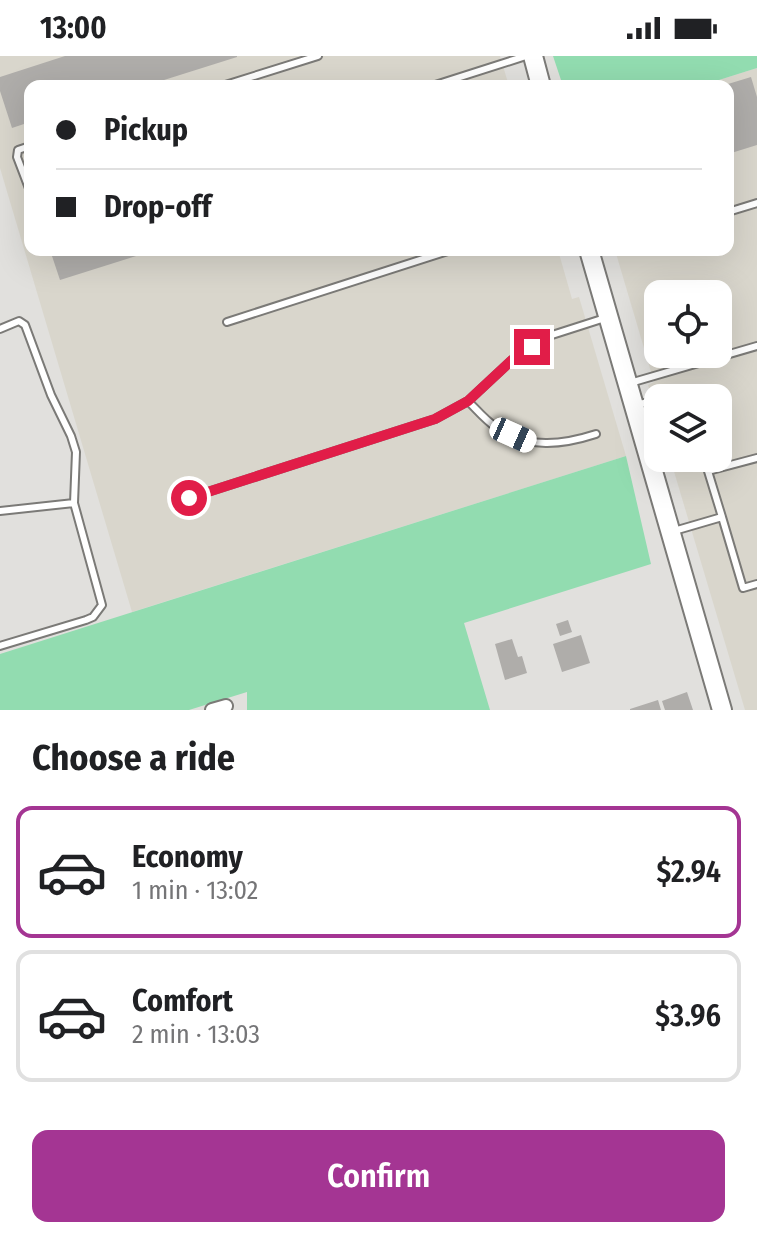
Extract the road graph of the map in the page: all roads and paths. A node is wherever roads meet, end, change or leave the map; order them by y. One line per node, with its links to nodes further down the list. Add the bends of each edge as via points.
1 (318, 56): 4 (lane)
2 (526, 56): 5 (lane)
3 (533, 56): 6 (main road)
4 (241, 80)
5 (451, 80)
6 (539, 80)
7 (24, 148): 8 (lane, via 17,157)
8 (24, 175)
9 (757, 203): 10 (lane)
10 (734, 210)
11 (432, 256): 14 (lane)
12 (594, 256): 13 (main road)
13 (608, 317): 17 (main road); 18 (lane, via 552,335 512,360)
14 (227, 322)
15 (0, 329): 26 (lane, via 19,321 25,325 76,452)
16 (757, 346): 17 (lane)
17 (627, 384): 20 (main road)
18 (468, 401): 21 (lane, via 496,428 529,443 568,443); 25 (lane, via 435,419)
19 (644, 403): 20 (lane)
20 (634, 406): 29 (main road)
21 (596, 434)
22 (757, 458): 23 (lane)
23 (732, 465)
24 (708, 472): 28 (lane)
25 (189, 498)
26 (74, 503): 27 (lane); 31 (lane, via 102,605 86,620)
27 (0, 511)
28 (722, 517): 29 (lane); 30 (lane, via 743,588)
29 (670, 532): 34 (main road)
30 (757, 584)
31 (0, 646)
32 (226, 706): 33 (street)
33 (212, 710)
34 (722, 710)

